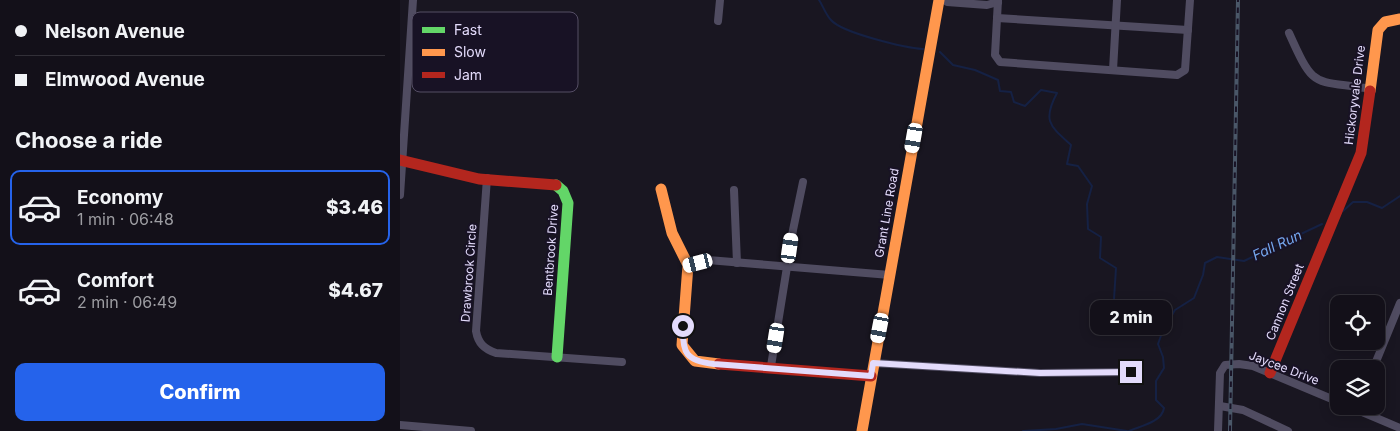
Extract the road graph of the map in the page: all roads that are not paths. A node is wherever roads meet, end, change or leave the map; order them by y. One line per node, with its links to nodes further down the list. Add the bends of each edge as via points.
1 (720, 0): 9 (street)
2 (939, 0): 28 (street, Grant Line Road)
3 (945, 0): 6 (street, via 987,5)
4 (1118, 0): 11 (street)
5 (1190, 0): 12 (street)
6 (995, 1): 7 (street)
7 (997, 18): 11 (street); 16 (street, via 995,55 1000,62)
8 (1400, 19): 17 (street, Hickoryvale Drive, via 1385,22 1378,30)
9 (718, 21)
10 (412, 22): 15 (street)
11 (1116, 25): 12 (street); 16 (street)
12 (1188, 30): 16 (street, via 1185,70 1177,75)
13 (1288, 34): 17 (street, via 1313,78 1323,83)
14 (400, 66): 15 (street)
15 (410, 67): 18 (street)
16 (1113, 70)
17 (1370, 89): 21 (street, Hickoryvale Drive, via 1364,142)
18 (402, 160): 19 (street, Bentbrook Drive, via 436,166 456,174); 24 (street)
19 (487, 178): 30 (street, Drawbrook Circle, via 477,337 482,346 496,353); 30 (street, Bentbrook Drive, via 552,184 562,188 568,198)
20 (803, 182): 27 (street)
21 (1348, 186): 36 (street, Cannon Street)
22 (661, 189): 26 (street, via 672,233)
23 (734, 190): 25 (street)
24 (400, 194)
25 (736, 263): 26 (street, via 708,260); 27 (street)
26 (688, 265): 34 (street, via 682,344 690,357 714,364)
27 (788, 267): 28 (street); 34 (street)
28 (890, 275): 33 (street, Grant Line Road)
29 (1400, 303): 31 (street)
30 (557, 357): 32 (street, Drawbrook Circle)
31 (1377, 360)
32 (622, 362)
33 (873, 363): 35 (street, via 1040,373); 37 (street, Grant Line Road)
34 (771, 366): 37 (street)
35 (1131, 372)
36 (1270, 373): 38 (street, Jaycee Drive); 39 (street, Jaycee Drive, via 1243,364 1225,365)
37 (871, 376): 44 (street, Grant Line Road)
38 (1330, 398)
39 (1220, 406): 45 (street); 46 (street, via 1243,410)
40 (1372, 415): 42 (street)
41 (400, 425): 43 (street)
42 (1400, 428)
43 (471, 431)
44 (862, 431)
45 (1218, 431)
46 (1288, 431)

